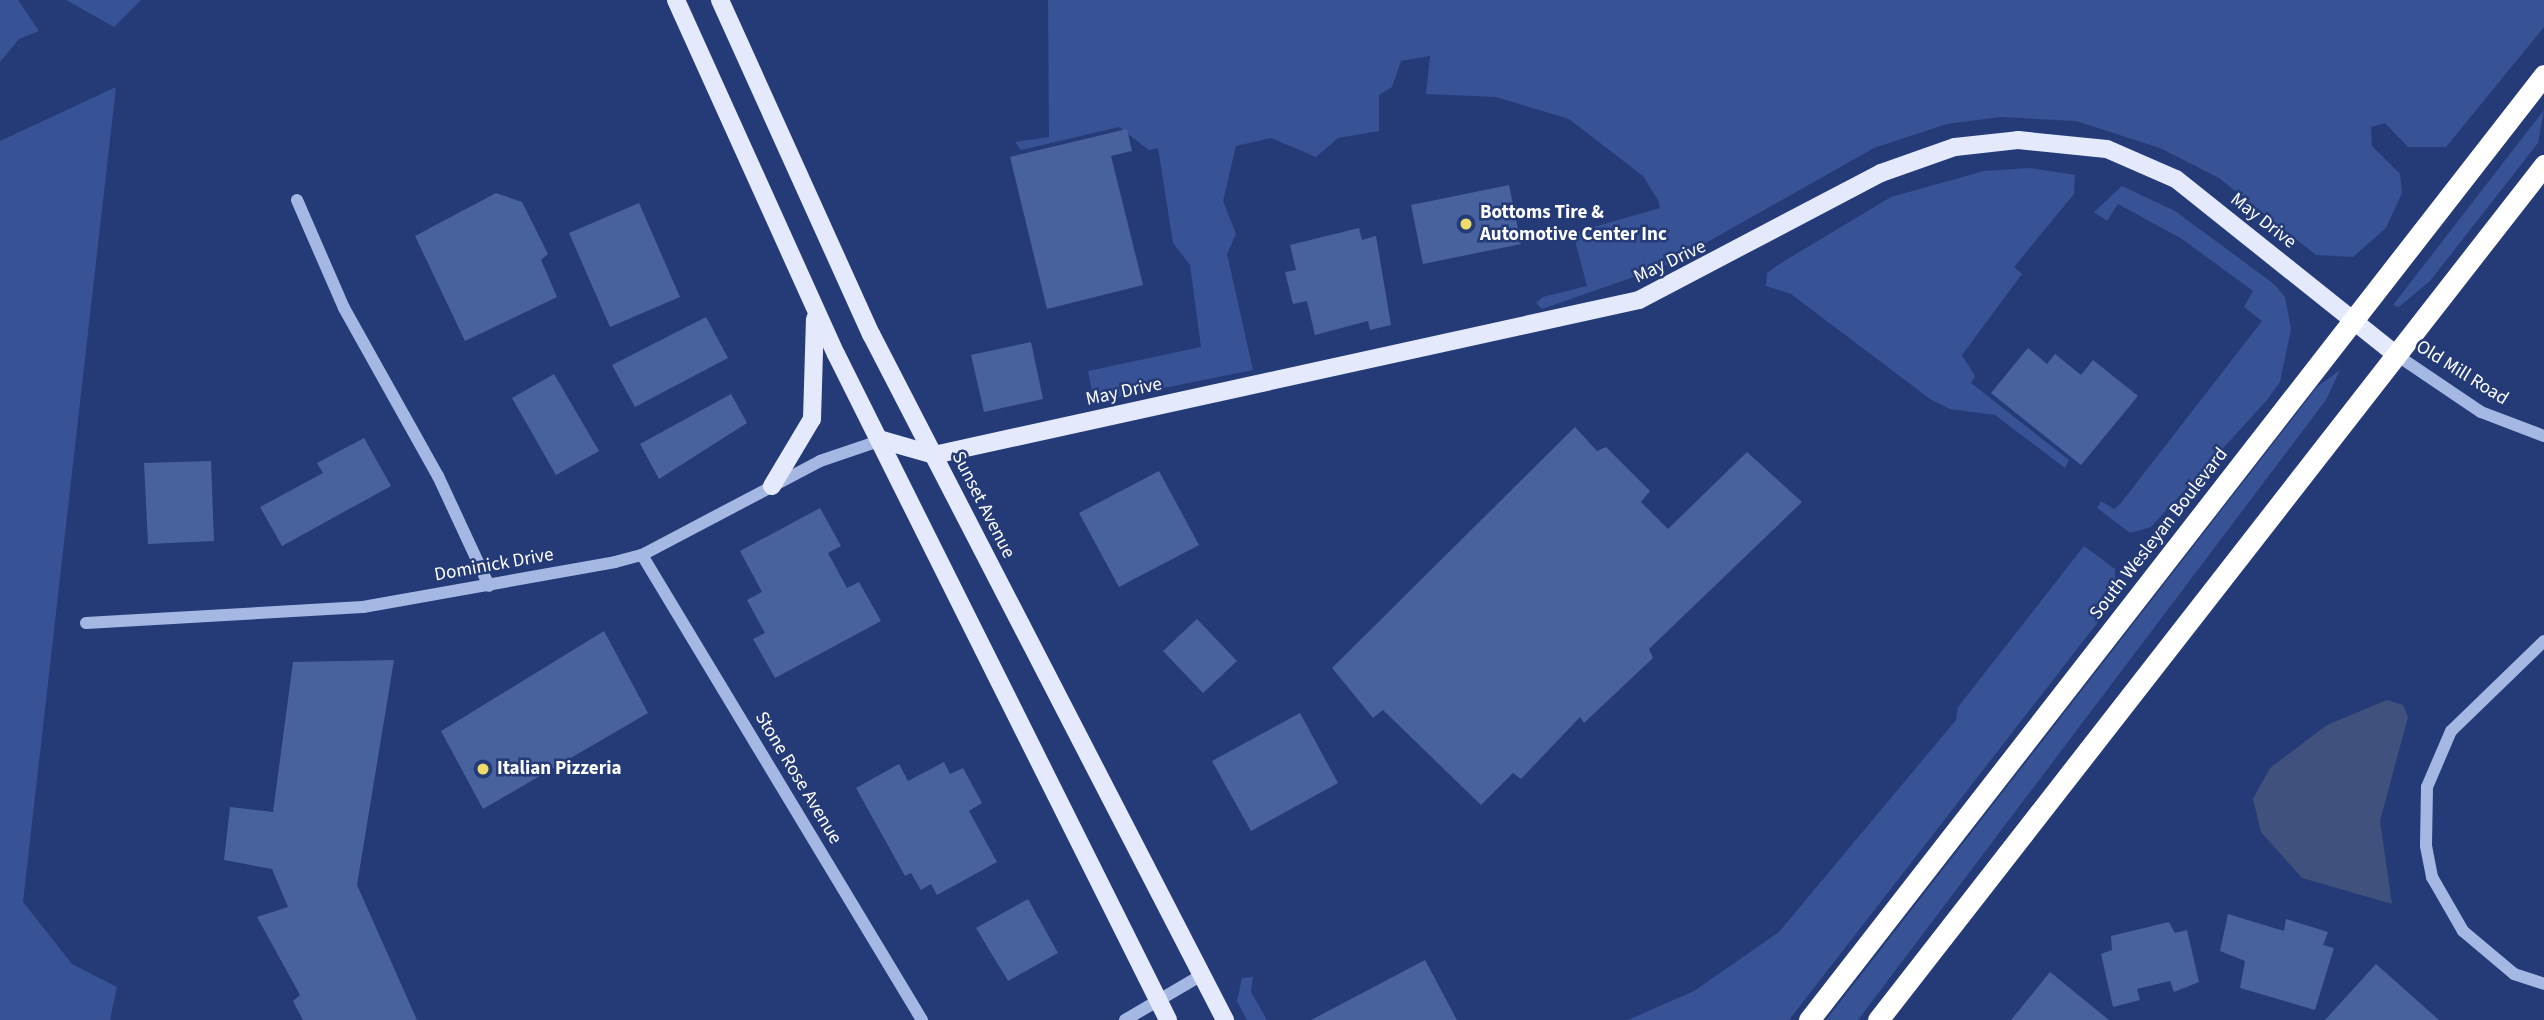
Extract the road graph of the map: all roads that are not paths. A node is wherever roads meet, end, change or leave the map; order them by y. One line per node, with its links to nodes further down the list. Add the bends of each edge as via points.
1 (676, 0): 6 (main road)
2 (720, 0): 11 (main road, Sunset Avenue, via 871,334)
3 (2544, 75): 7 (highway, South Wesleyan Boulevard)
4 (2544, 165): 8 (highway)
5 (297, 200): 14 (street, via 344,308 438,477)
6 (815, 308): 10 (main road); 12 (main road, via 813,419)
7 (2355, 320): 8 (main road, May Drive); 11 (main road, May Drive, via 2176,179 2107,149 2018,140 1955,146 1881,173 1639,300); 24 (highway, South Wesleyan Boulevard)
8 (2398, 356): 9 (street, Old Mill Road, via 2481,412); 25 (highway)
9 (2544, 436)
10 (882, 440): 11 (main road, May Drive); 12 (street, Dominick Drive); 19 (main road)
11 (934, 455): 17 (main road, Sunset Avenue)
12 (772, 486): 13 (street, Dominick Drive)
13 (642, 555): 14 (street, Dominick Drive); 20 (street, Stone Rose Avenue)
14 (489, 586): 15 (street, Dominick Drive, via 363,607)
15 (86, 623)
16 (2544, 641): 18 (street, via 2451,731 2427,787 2426,846 2432,877 2463,931 2514,974)
17 (1200, 976): 19 (street); 23 (main road, Sunset Avenue)
18 (2544, 984)
19 (1160, 1000): 21 (street); 22 (main road)
20 (922, 1020)
21 (1125, 1020)
22 (1168, 1020)
23 (1226, 1020)
24 (1809, 1020)
25 (1878, 1020)

